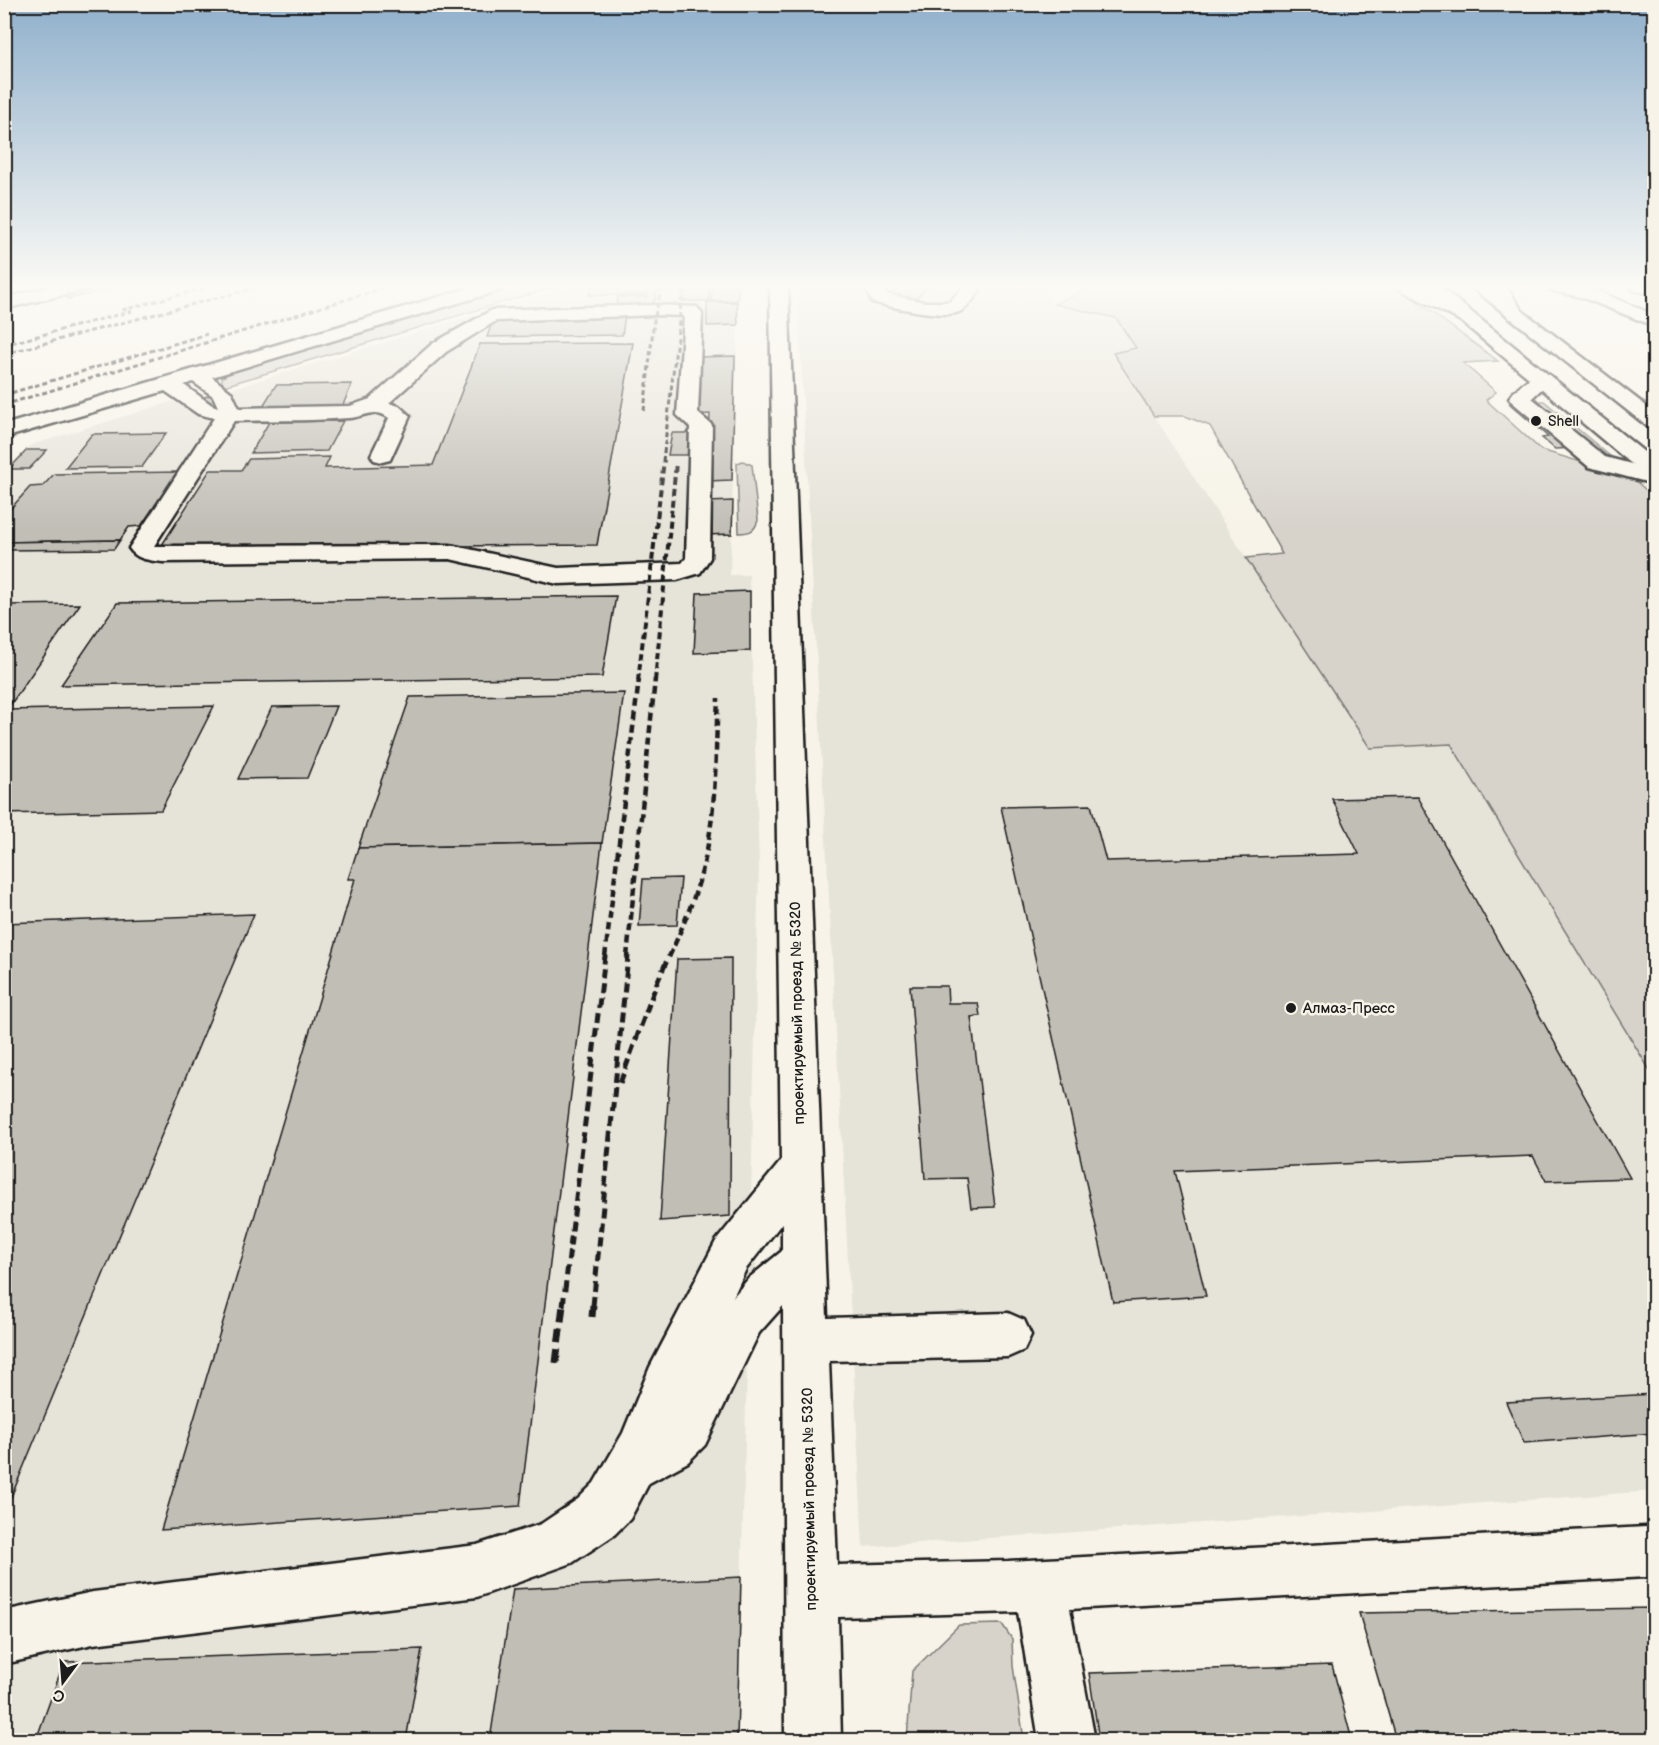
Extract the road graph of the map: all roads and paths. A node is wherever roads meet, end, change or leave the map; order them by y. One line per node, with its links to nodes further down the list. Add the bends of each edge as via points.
1 (197, 367): 9 (main road)
2 (226, 367): 9 (main road)
3 (417, 367): 10 (main road)
4 (690, 367): 11 (main road, via 687,415 701,425 698,558 691,567 677,572 558,576 450,552 163,555 142,550)
5 (781, 367): 17 (main road, проектируемый проезд № 5320)
6 (1528, 367): 8 (main road)
7 (1584, 367): 12 (main road)
8 (1542, 379): 15 (main road); 16 (main road, via 1519,398 1597,462)
9 (184, 380): 11 (main road, via 206,410); 11 (main road, via 229,401); 13 (main road)
10 (374, 406): 11 (main road, via 341,413); 14 (main road, via 400,416)
11 (227, 415)
12 (1654, 422)
13 (4, 432)
14 (382, 455)
15 (1654, 471)
16 (1654, 477)
17 (801, 1166): 18 (main road, проектируемый проезд № 5320); 21 (main road, via 731,1255 666,1383)
18 (804, 1260): 20 (main road, проектируемый проезд № 5320); 21 (main road, via 743,1318 688,1428 671,1445)
19 (1008, 1335): 20 (main road)
20 (806, 1340): 24 (main road, проектируемый проезд № 5320)
21 (633, 1466): 25 (main road, via 596,1517 554,1545 477,1571 93,1618)
22 (1654, 1554): 23 (main road)
23 (1039, 1585): 24 (main road); 27 (main road)
24 (812, 1592): 26 (main road, проектируемый проезд № 5320)
25 (4, 1638)
26 (813, 1740)
27 (1067, 1740)

